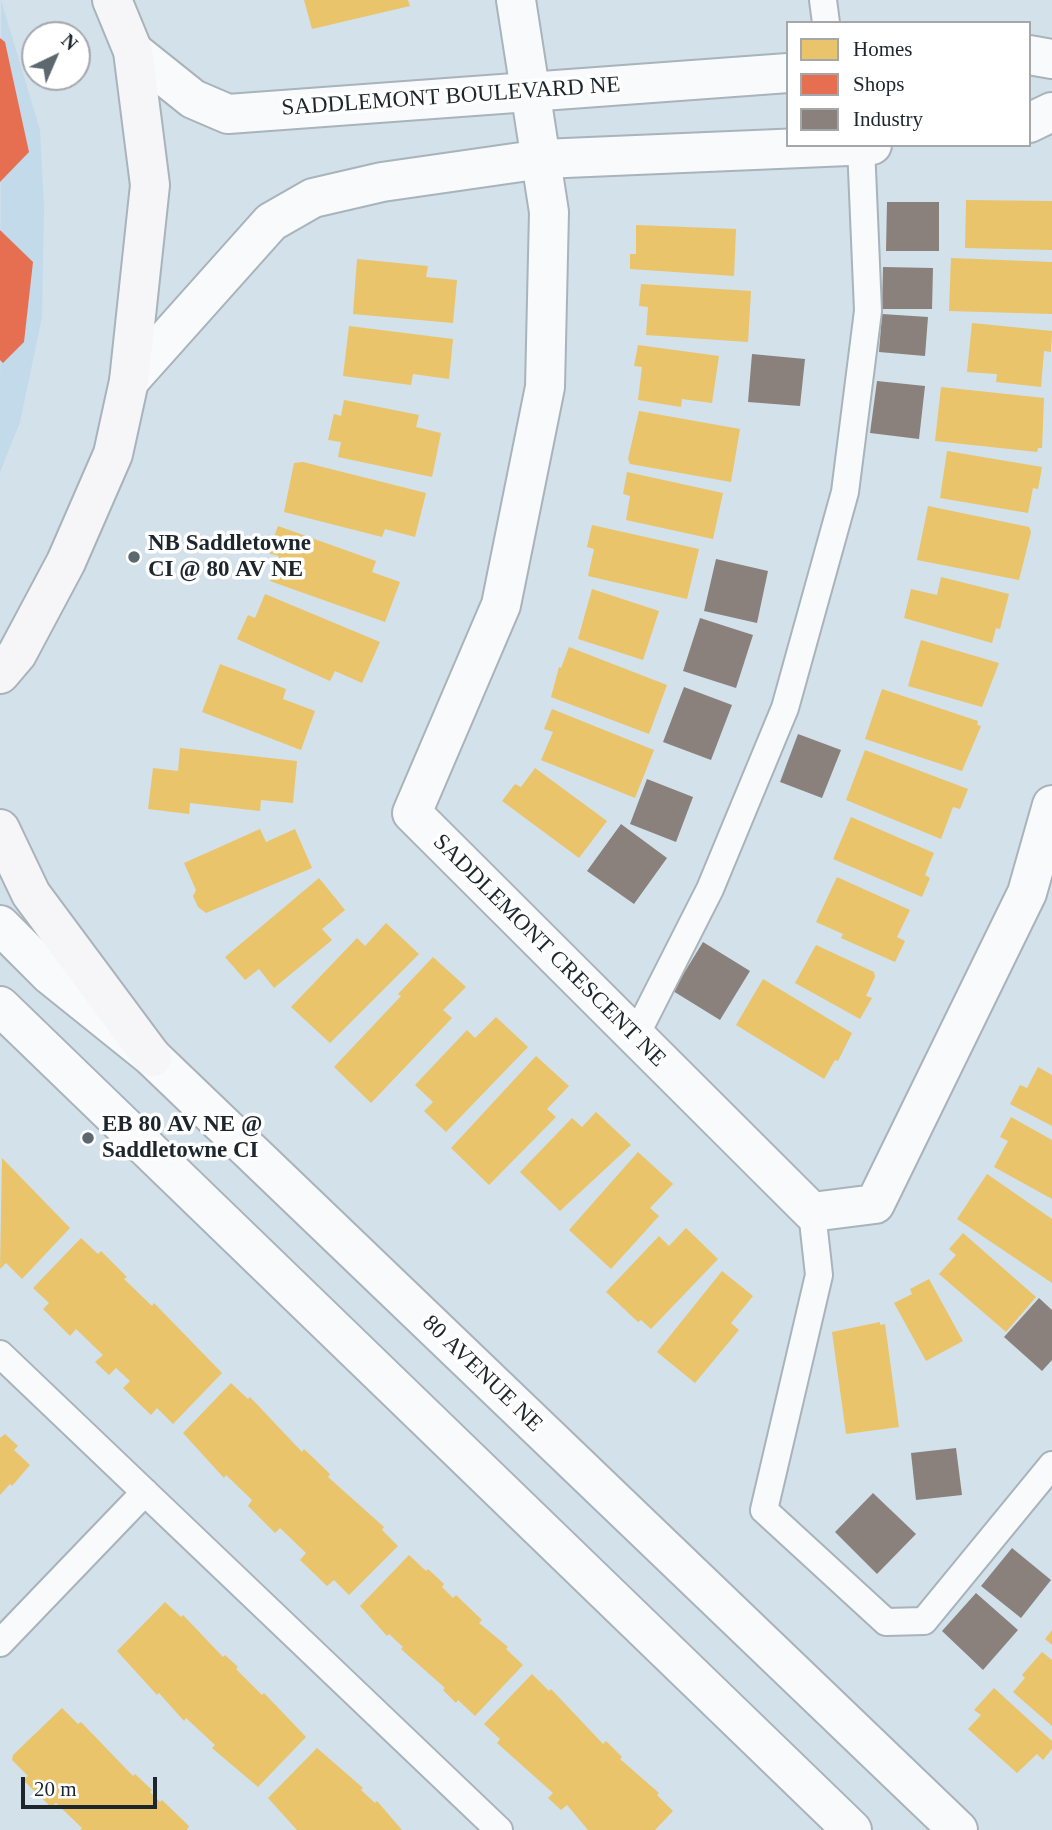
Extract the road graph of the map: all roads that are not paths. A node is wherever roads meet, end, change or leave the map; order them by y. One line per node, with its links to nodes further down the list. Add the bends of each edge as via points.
1 (112, 0): 5 (main road)
2 (516, 0): 9 (street)
3 (823, 0): 4 (lane)
4 (826, 21)
5 (133, 51): 9 (street, SADDLEMONT BOULEVARD NE, via 192,99 228,114); 15 (main road, via 150,185)
6 (1031, 55): 7 (street)
7 (1052, 59)
8 (786, 73): 9 (street, SADDLEMONT BOULEVARD NE)
9 (531, 90): 14 (street)
10 (1052, 112): 11 (street)
11 (1031, 122)
12 (842, 147): 14 (street)
13 (867, 147): 22 (lane, via 868,311 845,492 785,708 710,889)
14 (542, 159): 15 (street, via 382,182 313,198 271,222); 22 (street, SADDLEMONT CRESCENT NE, via 549,212 542,401 501,605 412,813)
15 (129, 381): 16 (main road, via 113,454 66,562)
16 (8, 664): 17 (main road)
17 (0, 700)
18 (1052, 805): 24 (street, via 1027,893 875,1205)
19 (0, 829): 23 (main road, via 31,894)
20 (0, 925): 23 (street, 80 AVENUE NE, via 50,975)
21 (0, 1006): 30 (street)
22 (635, 1037): 24 (street, SADDLEMONT CRESCENT NE)
23 (152, 1057): 31 (street, 80 AVENUE NE)
24 (812, 1212): 26 (lane, via 819,1275 764,1510 886,1622 924,1621)
25 (0, 1354): 27 (lane)
26 (1052, 1465)
27 (145, 1492): 28 (lane); 29 (lane)
28 (0, 1643)
29 (499, 1830)
30 (852, 1830)
31 (958, 1830)

